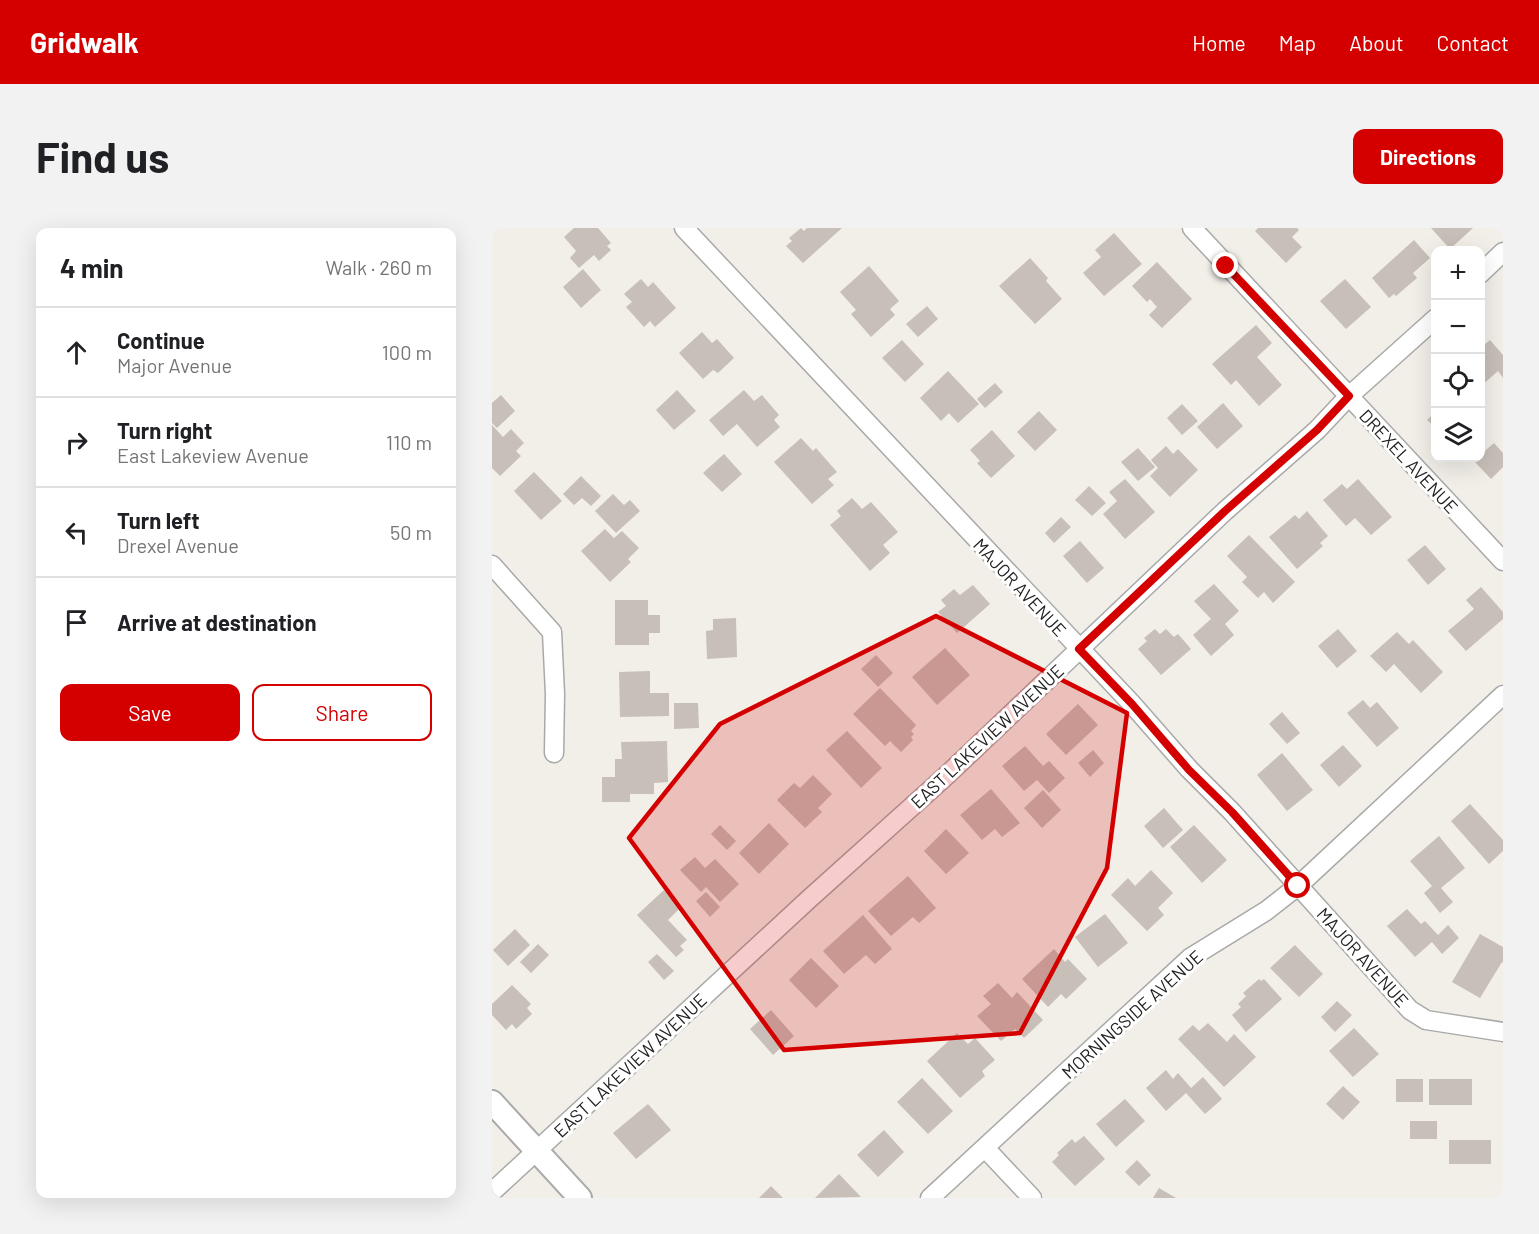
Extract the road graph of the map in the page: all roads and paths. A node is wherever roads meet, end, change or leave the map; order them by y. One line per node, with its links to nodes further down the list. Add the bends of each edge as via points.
1 (684, 228): 9 (street, MAJOR AVENUE)
2 (1192, 228): 6 (street, DREXEL AVENUE)
3 (1503, 252): 4 (street)
4 (1485, 268)
5 (1431, 322): 6 (street, EAST LAKEVIEW AVENUE)
6 (1349, 396): 7 (street, DREXEL AVENUE); 9 (street, EAST LAKEVIEW AVENUE)
7 (1503, 561)
8 (492, 565): 11 (street, via 552,632)
9 (1079, 649): 12 (street, MAJOR AVENUE); 16 (street, EAST LAKEVIEW AVENUE)
10 (1503, 694): 12 (street, MORNINGSIDE AVENUE)
11 (554, 753)
12 (1298, 886): 13 (street, MAJOR AVENUE, via 1410,1010 1426,1020); 15 (street, MORNINGSIDE AVENUE, via 1190,958)
13 (1503, 1032)
14 (492, 1102): 16 (street)
15 (985, 1148): 19 (street, MORNINGSIDE AVENUE); 20 (street)
16 (537, 1151): 17 (street, EAST LAKEVIEW AVENUE); 18 (street)
17 (492, 1192)
18 (580, 1198)
19 (930, 1198)
20 (1032, 1198)

